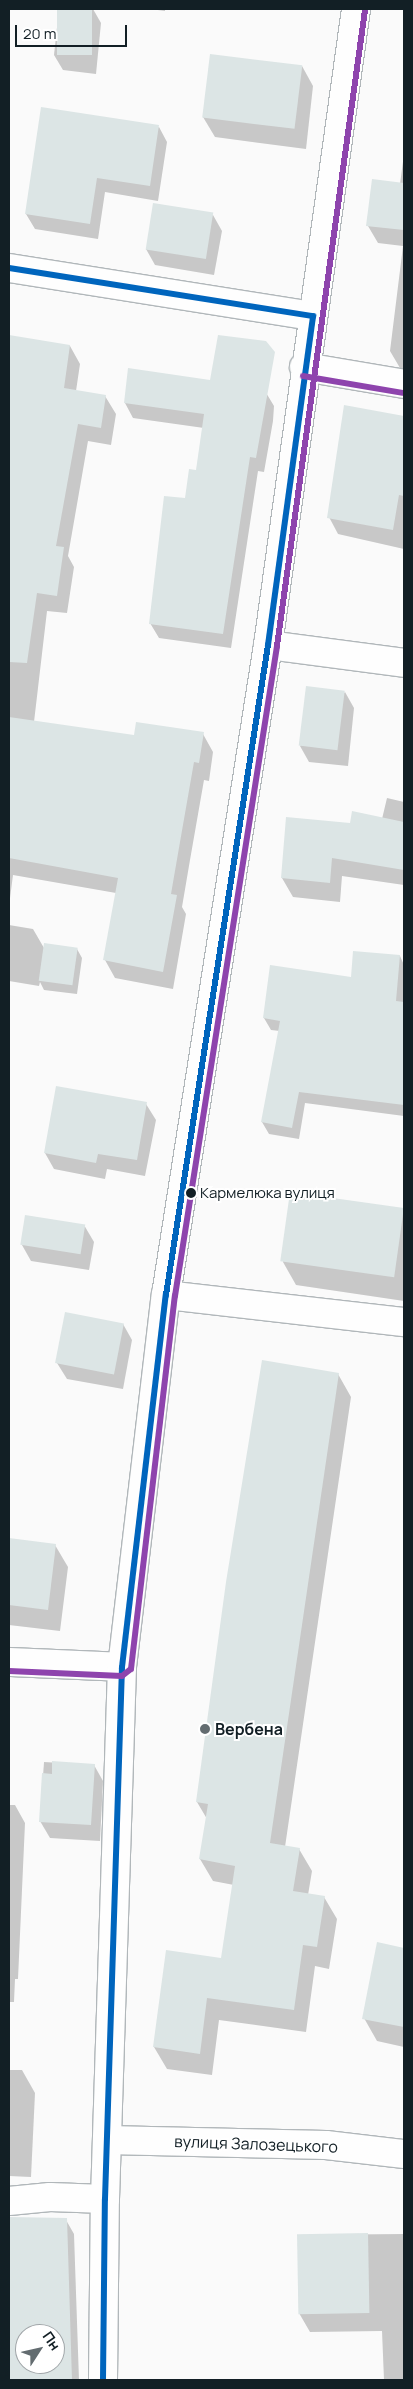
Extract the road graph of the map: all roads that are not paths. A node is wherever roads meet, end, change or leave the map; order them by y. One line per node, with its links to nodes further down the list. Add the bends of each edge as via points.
1 (356, 9): 3 (street)
2 (9, 268): 3 (street)
3 (313, 316): 4 (street)
4 (304, 367): 5 (street); 6 (street)
5 (404, 384)
6 (268, 644): 7 (street); 8 (street)
7 (404, 663)
8 (166, 1295): 9 (street); 11 (street)
9 (404, 1322)
10 (9, 1662): 11 (street)
11 (122, 1667): 12 (street)
12 (107, 2140): 13 (street, вулиця Залозецького, via 326,2145); 14 (street)
13 (404, 2154)
14 (106, 2199): 15 (street, via 50,2196); 16 (street)
15 (9, 2201)
16 (103, 2380)

